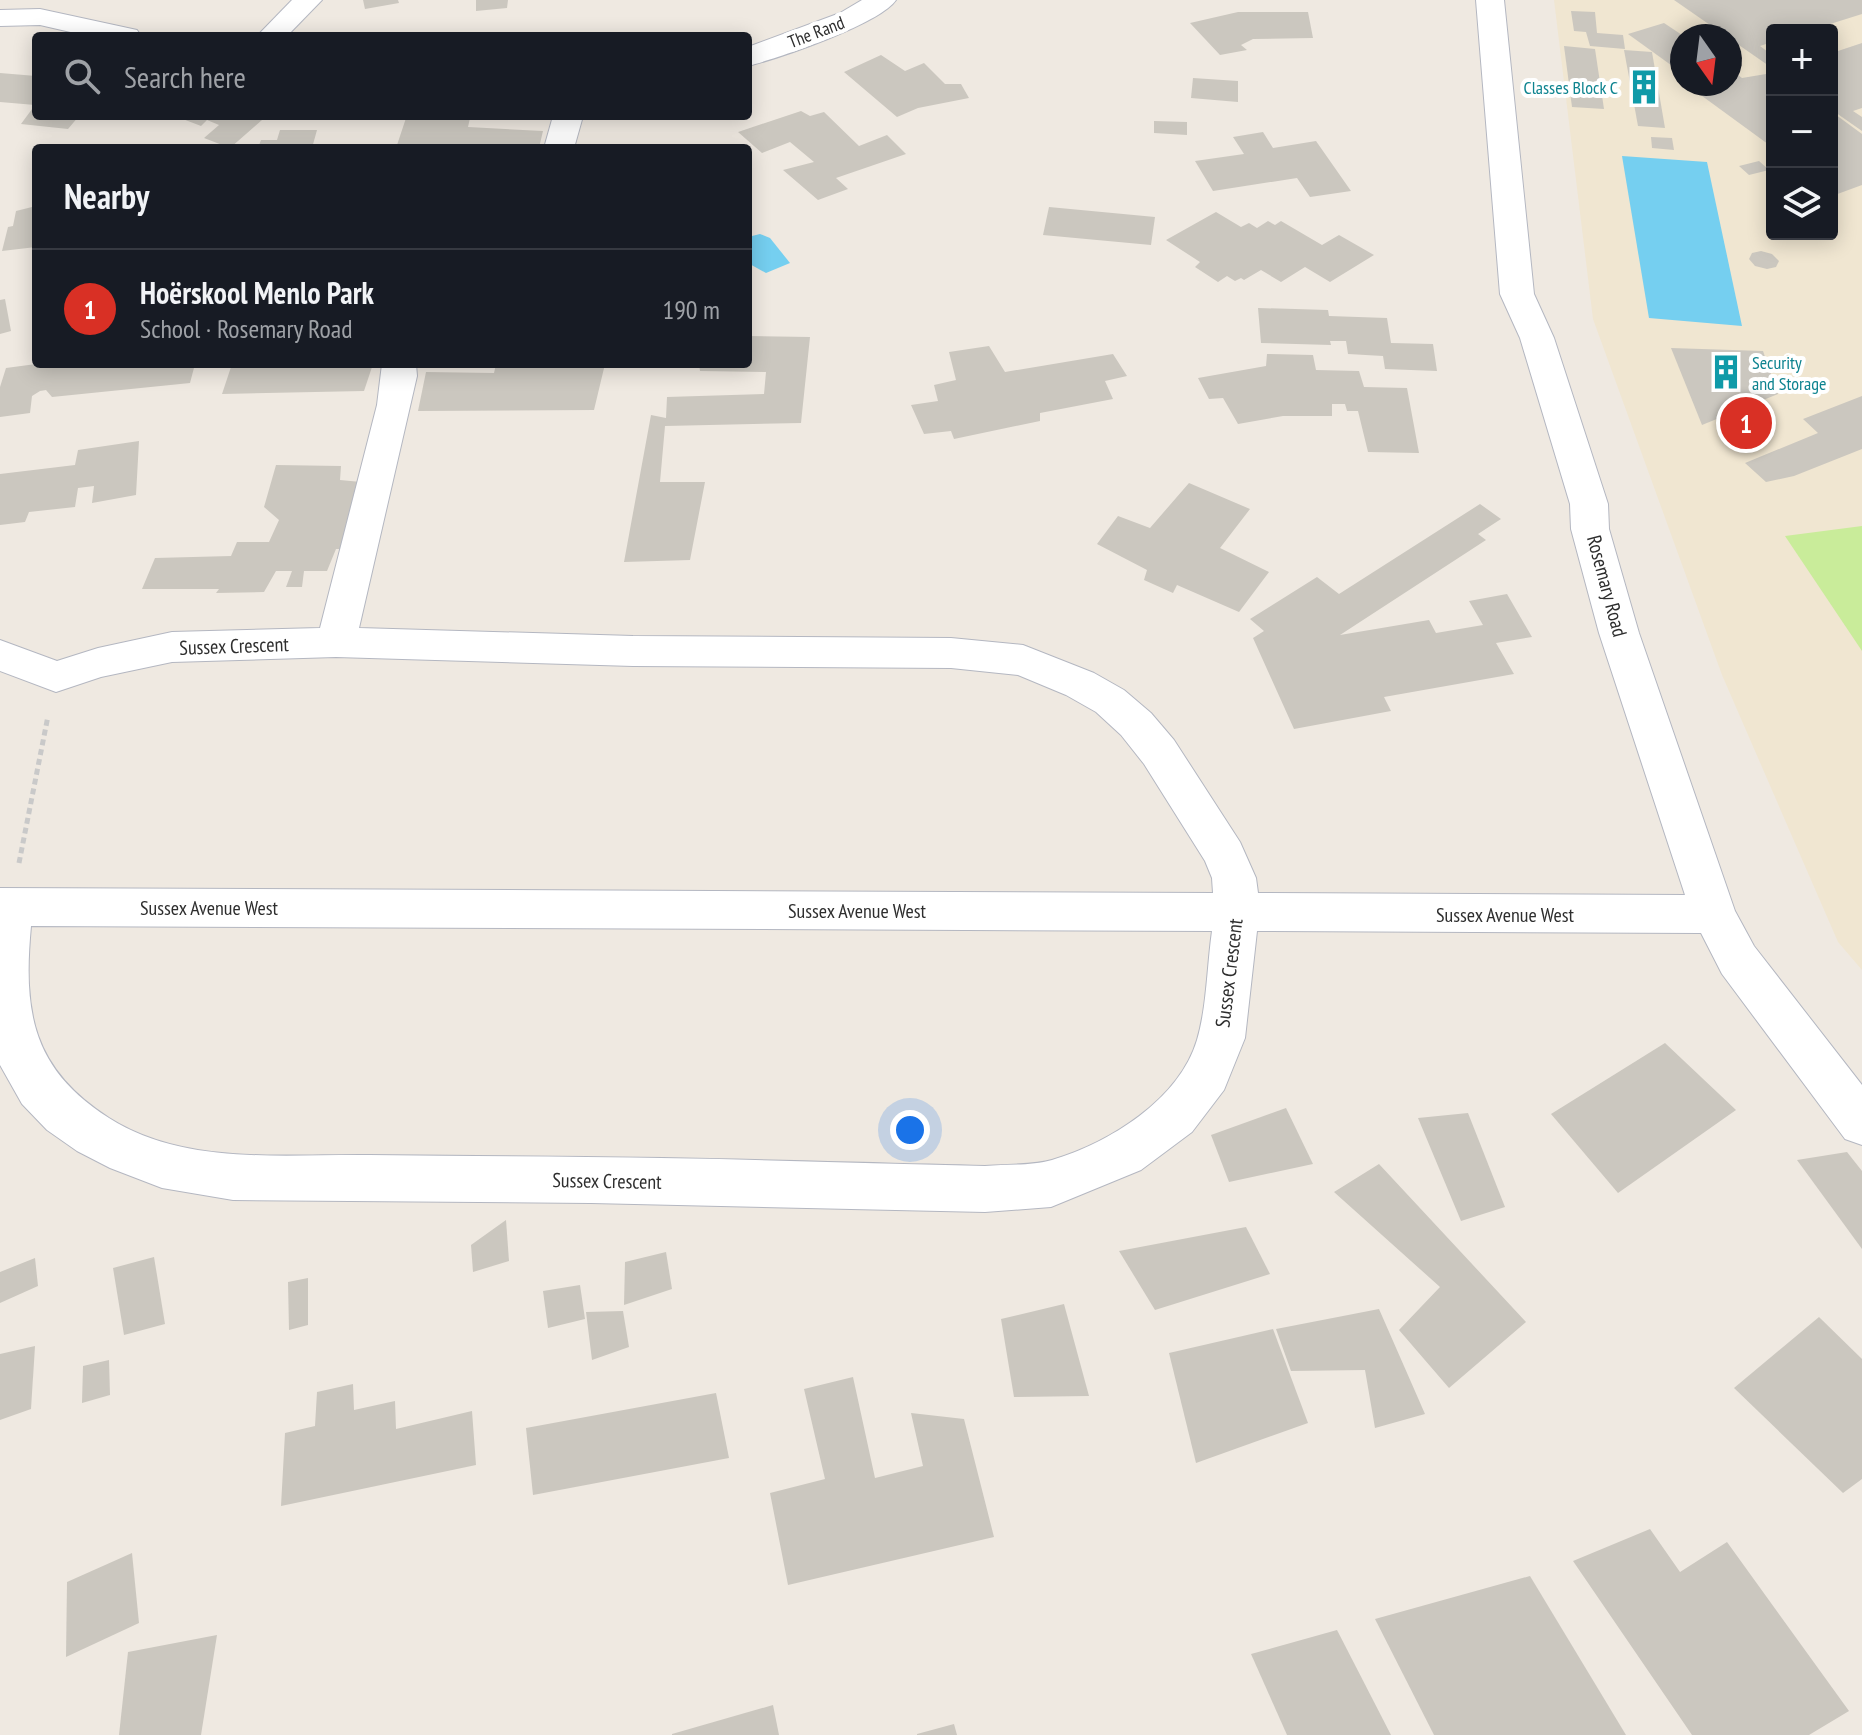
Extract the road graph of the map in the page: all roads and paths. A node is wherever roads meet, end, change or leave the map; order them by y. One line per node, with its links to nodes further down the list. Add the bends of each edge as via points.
1 (308, 0): 7 (street)
2 (882, 0): 8 (street, The Rand, via 850,19)
3 (1490, 0): 17 (street, Rosemary Road, via 1517,294 1537,338 1589,504 1590,529 1624,647)
4 (43, 8): 5 (street); 6 (street)
5 (0, 18)
6 (115, 32)
7 (275, 32)
8 (752, 56)
9 (567, 120): 10 (street)
10 (560, 144)
11 (399, 368): 12 (street, via 395,405)
12 (336, 642): 14 (street, Sussex Crescent, via 172,647); 16 (street, Sussex Crescent, via 951,653 1023,660 1100,695 1136,724 1225,855 1234,878)
13 (0, 655): 14 (street)
14 (56, 677): 15 (path)
15 (5, 907): 16 (street, Sussex Avenue West); 16 (street, Sussex Crescent, via 9,1023 32,1075 81,1129 105,1144 179,1171 233,1177 985,1189 1051,1184 1089,1171 1124,1154 1175,1116 1207,1075 1221,1038)
16 (1237, 914): 17 (street, Sussex Avenue West)
17 (1714, 914): 18 (street, Rosemary Road, via 1738,960)
18 (1862, 1123)

